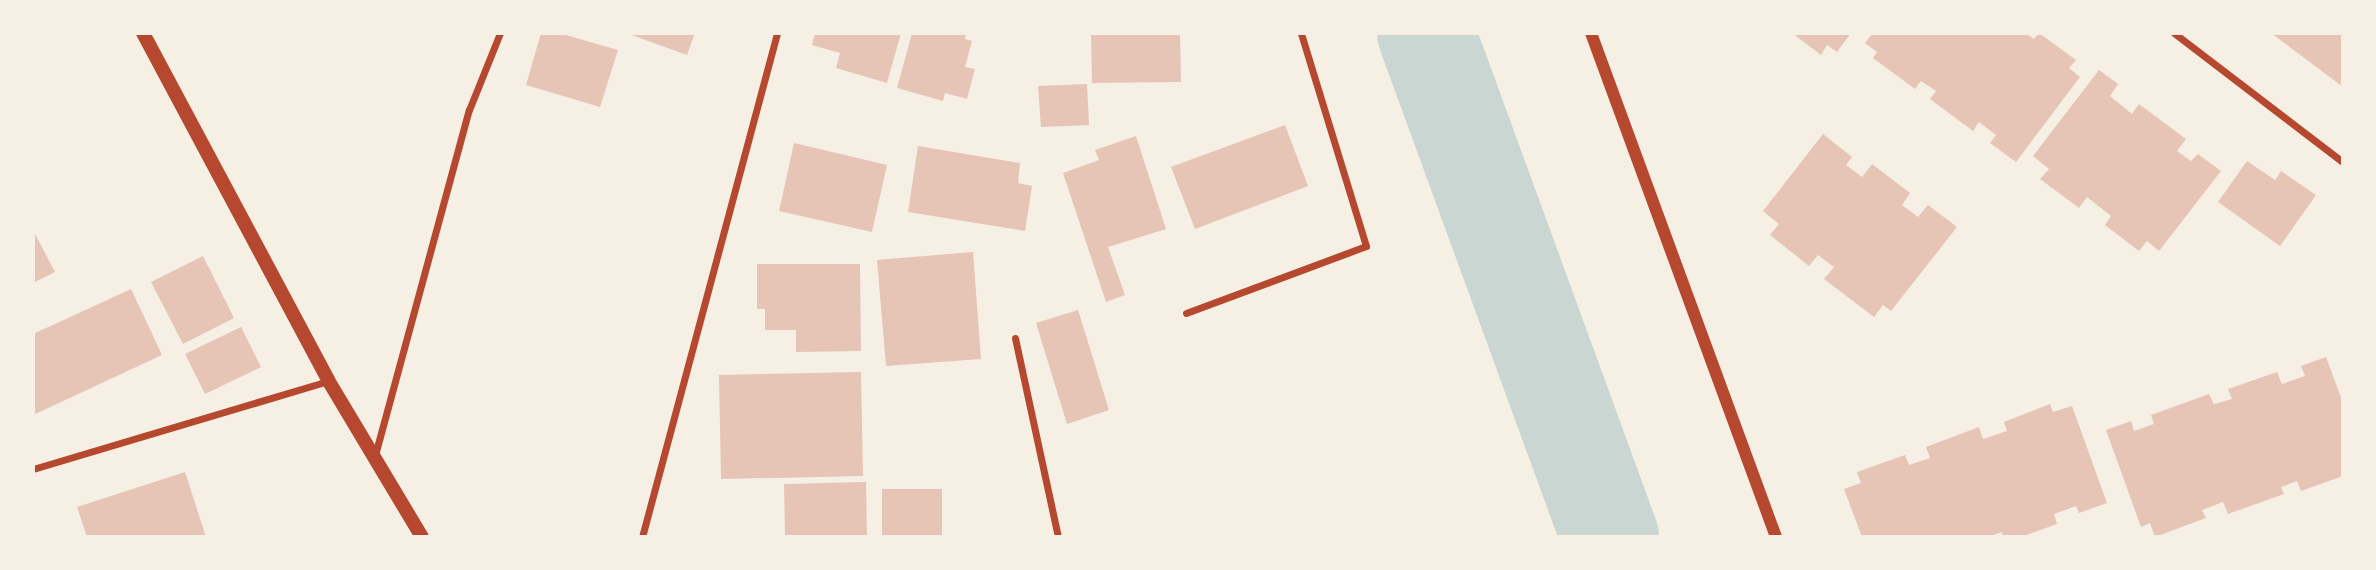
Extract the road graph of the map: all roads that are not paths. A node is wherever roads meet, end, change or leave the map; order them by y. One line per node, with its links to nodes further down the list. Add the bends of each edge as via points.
1 (143, 33): 10 (main road)
2 (499, 33): 11 (street, via 469,110)
3 (777, 33): 14 (street)
4 (1301, 33): 8 (street, via 1366,246)
5 (1591, 33): 16 (street)
6 (2174, 33): 7 (street)
7 (2343, 162)
8 (1186, 313)
9 (1015, 338): 15 (street)
10 (328, 380): 11 (main road); 12 (street)
11 (374, 457): 13 (main road)
12 (33, 469)
13 (422, 537)
14 (642, 537)
15 (1058, 537)
16 (1776, 537)

